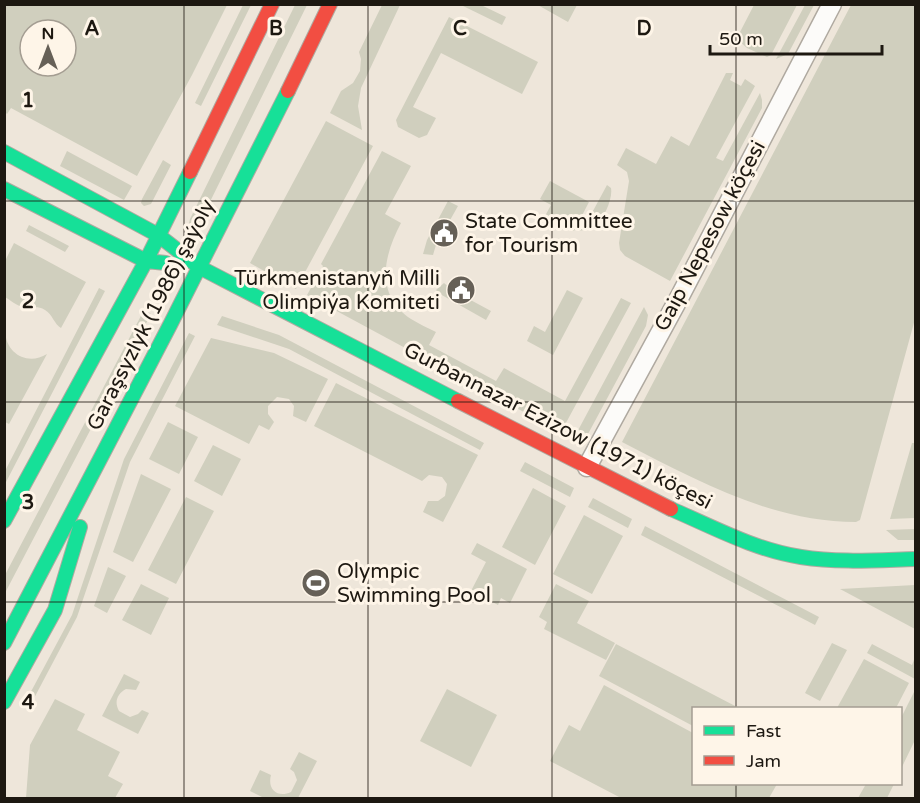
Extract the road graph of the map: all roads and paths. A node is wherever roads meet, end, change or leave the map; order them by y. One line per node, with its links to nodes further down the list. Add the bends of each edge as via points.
1 (272, 4): 6 (main road, Garaşsyzlyk (1986) şaýoly)
2 (330, 4): 8 (main road, Garaşsyzlyk (1986) şaýoly)
3 (832, 4): 10 (street, Gaip Nepesow köçesi)
4 (4, 152): 6 (main road, Gurbannazar Ezizow (1971) köçesi)
5 (4, 189): 7 (main road, Gurbannazar Ezizow (1971) köçesi)
6 (158, 235): 7 (main road, Garaşsyzlyk (1986) şaýoly); 8 (main road, Gurbannazar Ezizow (1971) köçesi)
7 (146, 261): 8 (main road, Gurbannazar Ezizow (1971) köçesi); 11 (main road, Garaşsyzlyk (1986) şaýoly)
8 (199, 267): 9 (main road, Garaşsyzlyk (1986) şaýoly); 10 (main road, Gurbannazar Ezizow (1971) köçesi)
9 (98, 464): 13 (main road, Garaşsyzlyk (1986) şaýoly); 14 (main road, via 55,610)
10 (587, 467): 12 (main road, Gurbannazar Ezizow (1971) köçesi, via 745,542 799,557 828,560)
11 (4, 521)
12 (915, 559)
13 (4, 643)
14 (4, 702)

